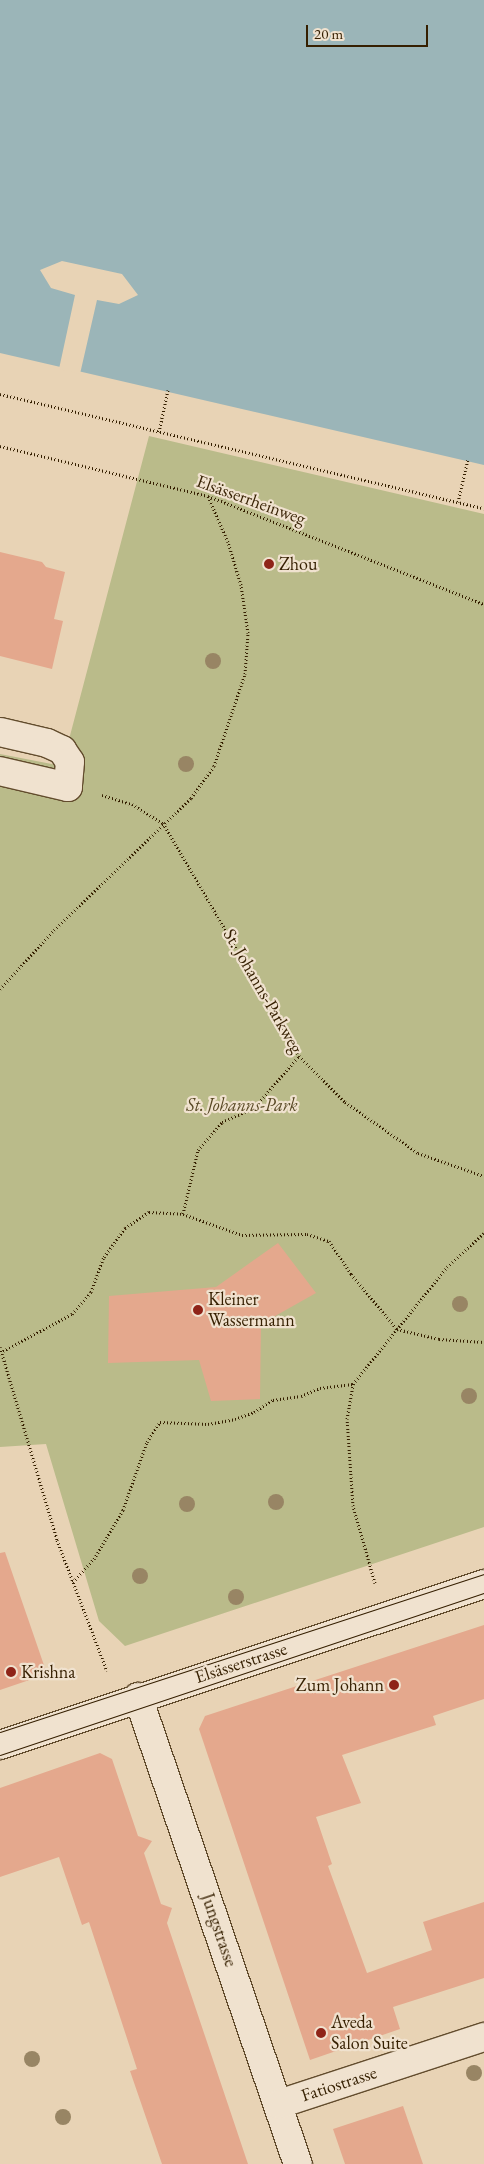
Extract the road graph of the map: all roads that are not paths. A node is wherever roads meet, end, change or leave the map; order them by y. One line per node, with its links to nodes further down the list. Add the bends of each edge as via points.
1 (0, 732): 2 (street, via 47,742 62,750 70,762 68,787)
2 (0, 771)
3 (484, 1584): 4 (street, Elsässerstrasse)
4 (128, 1701): 5 (street, Elsässerstrasse); 7 (street, Jungstrasse)
5 (0, 1745)
6 (484, 2037): 7 (street, Fatiostrasse)
7 (279, 2104): 8 (street, Jungstrasse)
8 (298, 2164)

